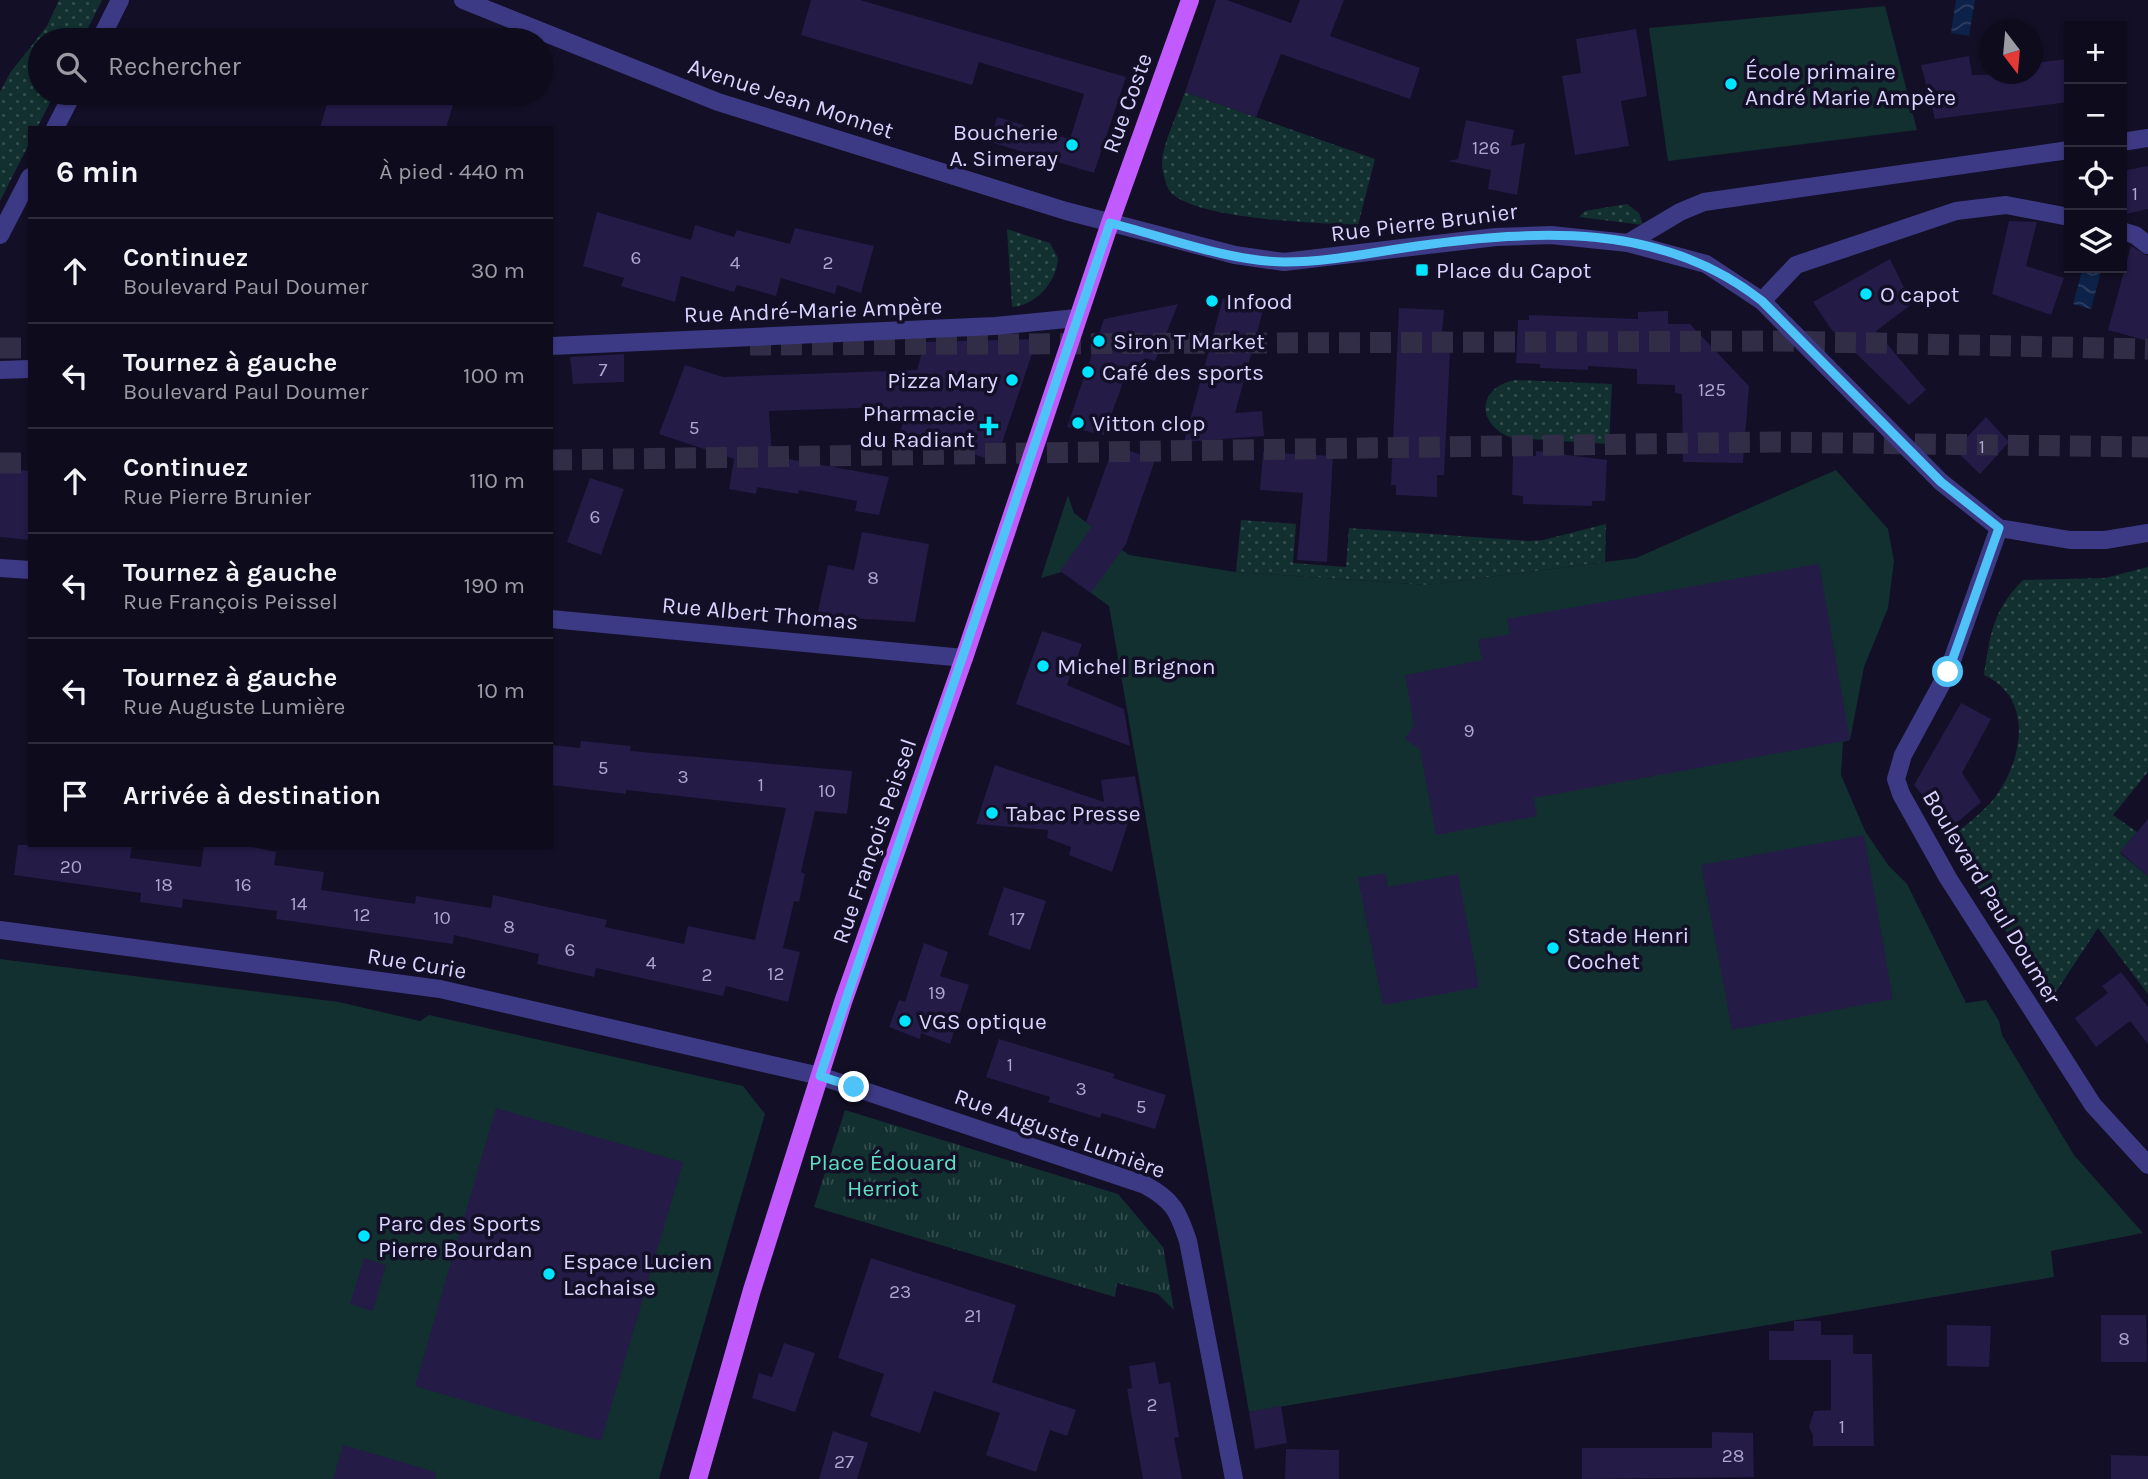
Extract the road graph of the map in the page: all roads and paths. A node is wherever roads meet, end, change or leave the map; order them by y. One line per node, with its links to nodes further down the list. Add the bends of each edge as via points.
1 (120, 0): 4 (street)
2 (463, 0): 5 (street, Avenue Jean Monnet)
3 (1190, 0): 14 (main road, Rue Coste)
4 (106, 28)
5 (533, 28)
6 (553, 36): 14 (street, Avenue Jean Monnet, via 718,102)
7 (67, 105): 8 (street)
8 (56, 126)
9 (2148, 138): 10 (street)
10 (2127, 141)
11 (2064, 151): 17 (street, via 1704,202)
12 (28, 181): 16 (street)
13 (2064, 216): 19 (street, via 2006,205 1956,211 1796,265)
14 (1110, 223): 17 (street, Rue Pierre Brunier, via 1235,255 1284,262 1508,236 1569,235); 20 (main road, Rue François Peissel)
15 (2127, 233): 18 (street)
16 (0, 235)
17 (1628, 243): 19 (street, via 1706,264)
18 (2148, 245)
19 (1762, 301): 24 (street, via 1941,482)
20 (1077, 318): 21 (street, Rue André-Marie Ampère, via 995,326); 29 (main road, Rue François Peissel)
21 (553, 345)
22 (28, 369): 23 (street)
23 (0, 370)
24 (1999, 528): 25 (street, via 2070,540); 32 (street, Boulevard Paul Doumer, via 1948,672 1903,755 1896,779 1948,878 2093,1105)
25 (2148, 533)
26 (0, 568): 27 (street)
27 (28, 570)
28 (553, 619): 29 (street, Rue Albert Thomas)
29 (964, 658): 31 (main road, Rue François Peissel)
30 (0, 930): 31 (street, Rue Curie, via 440,989)
31 (820, 1076): 33 (main road, Rue François Peissel); 34 (street, Rue Auguste Lumière, via 1145,1185 1165,1196 1179,1214 1188,1241)
32 (2148, 1165)
33 (698, 1479)
34 (1234, 1479)

